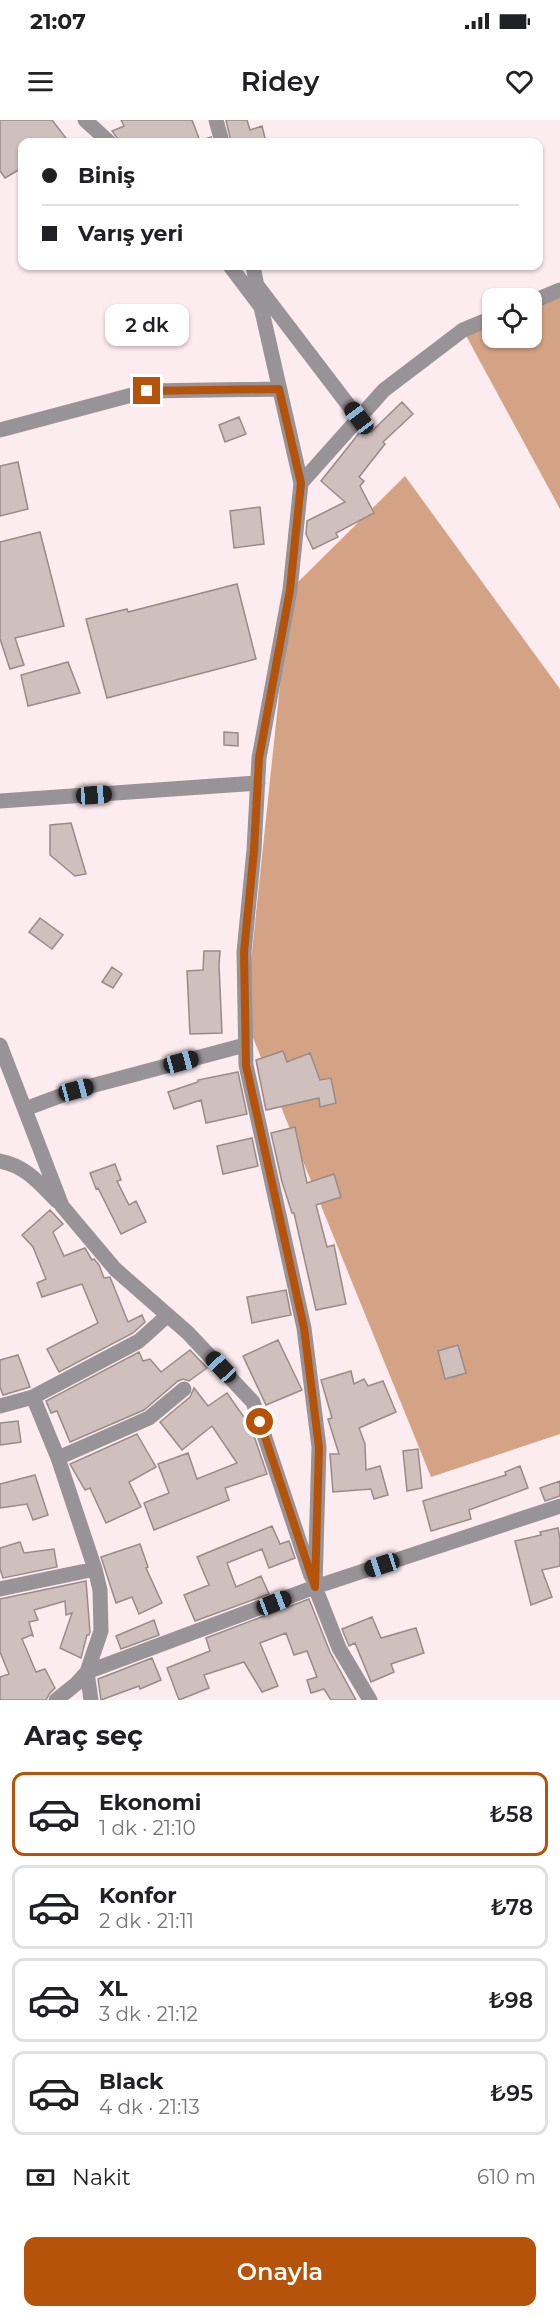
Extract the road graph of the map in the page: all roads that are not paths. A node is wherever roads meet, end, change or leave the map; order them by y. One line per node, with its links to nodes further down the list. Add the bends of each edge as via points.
1 (85, 120): 3 (street)
2 (216, 120): 4 (street)
3 (105, 138)
4 (221, 138)
5 (233, 270): 10 (street)
6 (254, 270): 7 (street)
7 (256, 284): 10 (street); 13 (street)
8 (560, 290): 9 (street)
9 (542, 297)
10 (261, 307): 12 (street)
11 (482, 322): 13 (street, via 463,330 384,390)
12 (279, 389): 14 (street, via 147,391); 15 (street)
13 (359, 418): 15 (street)
14 (0, 430)
15 (301, 483): 16 (street, via 290,590 259,758)
16 (258, 783): 17 (street); 19 (street, via 244,952)
17 (0, 801)
18 (0, 1045): 20 (street)
19 (245, 1045): 20 (street, via 76,1090); 30 (street, via 246,1065 304,1328 319,1447)
20 (25, 1108): 22 (street)
21 (0, 1161): 22 (street, via 15,1164 31,1175)
22 (62, 1206): 23 (street, via 115,1269)
23 (168, 1315): 25 (street, via 139,1341); 30 (street, via 253,1402)
24 (184, 1389): 27 (street, via 149,1418)
25 (33, 1397): 26 (street); 27 (street)
26 (0, 1406)
27 (57, 1458): 29 (street)
28 (560, 1506): 30 (street)
29 (95, 1569): 31 (street); 32 (street, via 101,1631)
30 (315, 1587): 32 (street); 35 (street, via 339,1648)
31 (0, 1589)
32 (87, 1672): 33 (street); 34 (street)
33 (56, 1700)
34 (91, 1700)
35 (370, 1700)

